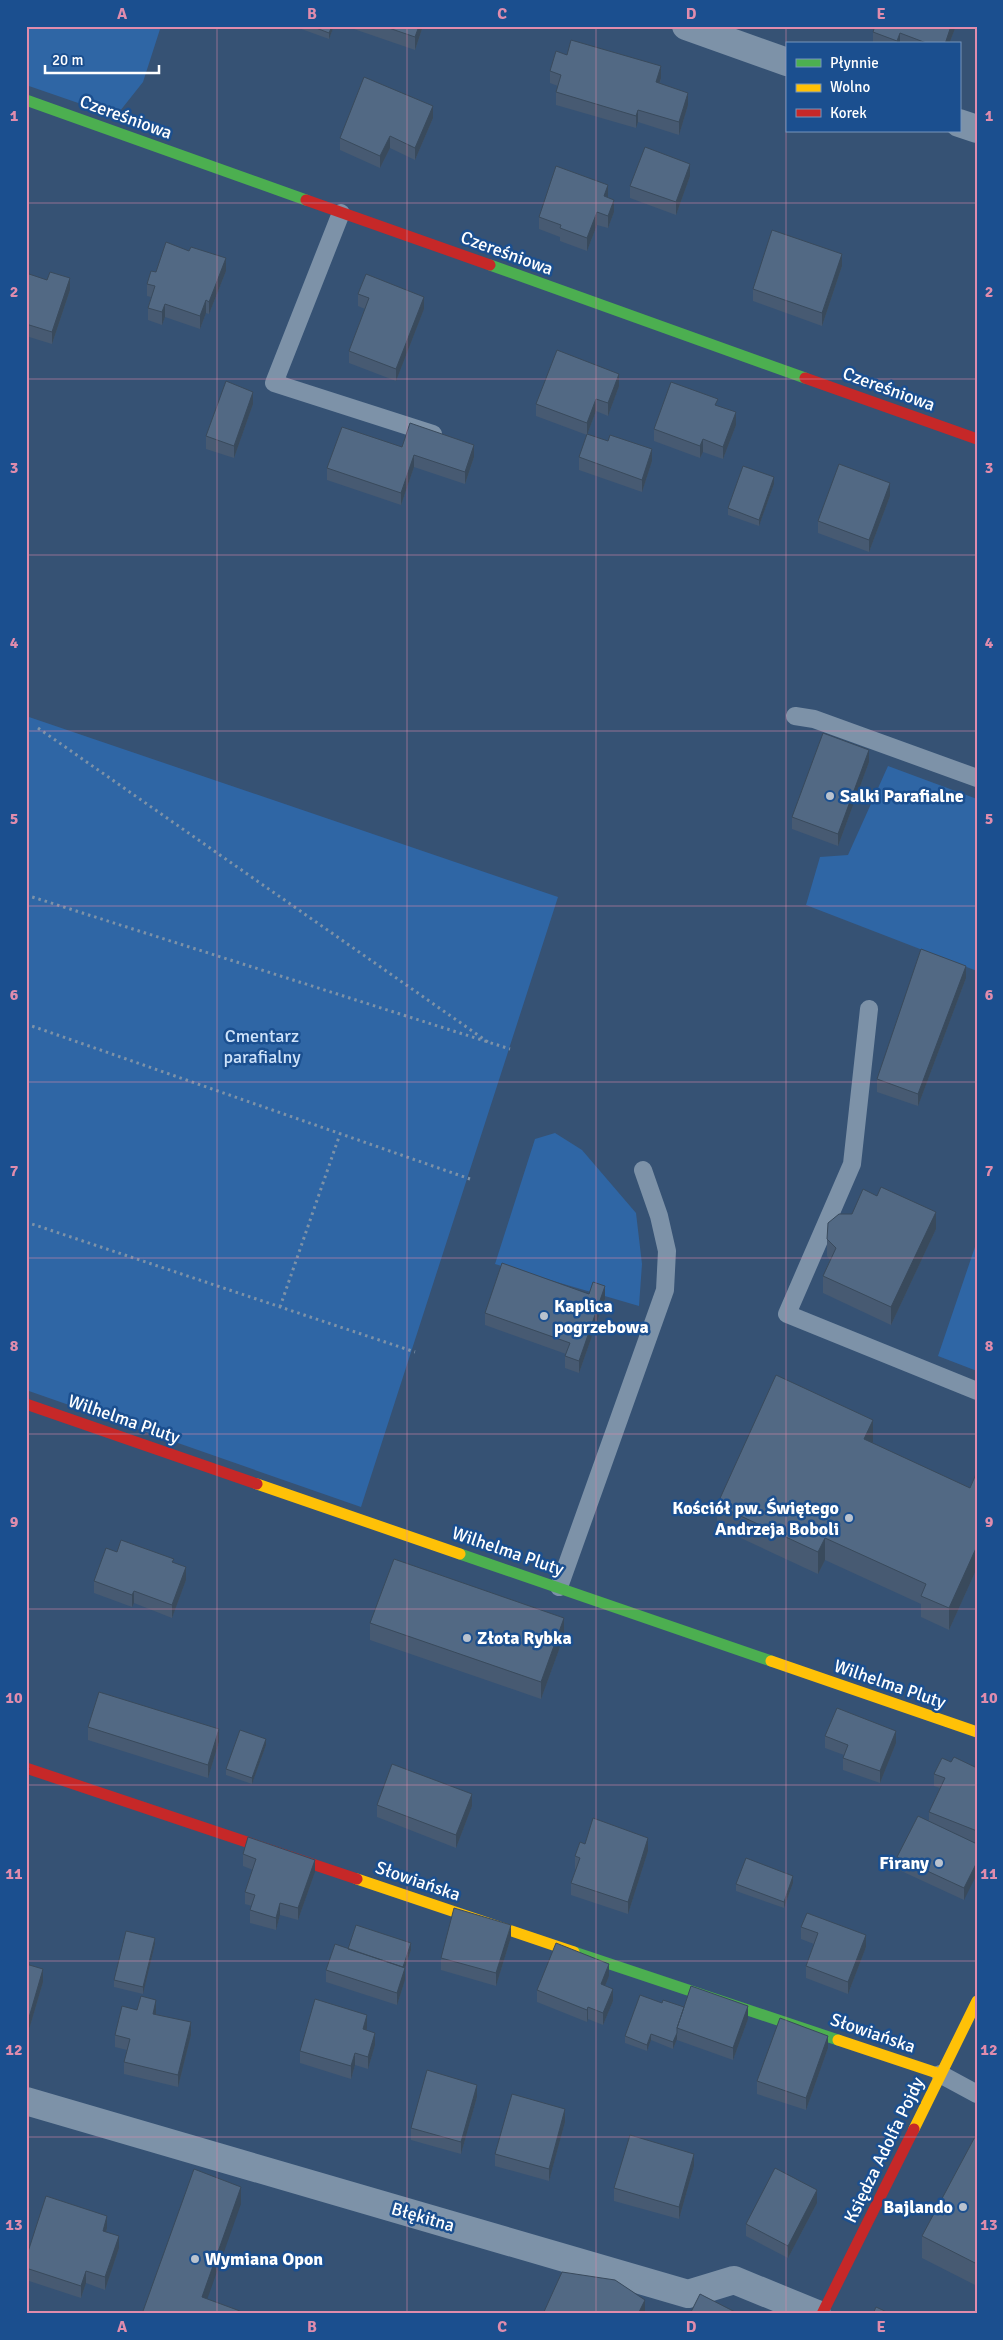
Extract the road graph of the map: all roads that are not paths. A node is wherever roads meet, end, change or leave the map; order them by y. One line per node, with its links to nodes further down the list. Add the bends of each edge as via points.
1 (686, 26): 2 (street)
2 (786, 62)
3 (26, 100): 6 (street, Czereśniowa)
4 (960, 123): 5 (street)
5 (977, 129)
6 (341, 213): 7 (lane, via 274,383); 8 (street, Czereśniowa)
7 (446, 438)
8 (977, 439)
9 (795, 716): 10 (lane, via 814,719)
10 (977, 778)
11 (869, 1009): 13 (lane, via 852,1164 787,1314)
12 (643, 1170): 15 (lane, via 667,1251 665,1290)
13 (977, 1391)
14 (26, 1404): 15 (street, Wilhelma Pluty)
15 (559, 1587): 16 (street, Wilhelma Pluty)
16 (977, 1732)
17 (26, 1768): 19 (street, Słowiańska)
18 (977, 2001): 19 (street, Księdza Adolfa Pojdy)
19 (940, 2074): 20 (lane); 23 (street, Księdza Adolfa Pojdy)
20 (977, 2094)
21 (26, 2101): 22 (street, Błękitna, via 688,2294 734,2280)
22 (817, 2314)
23 (822, 2314)

